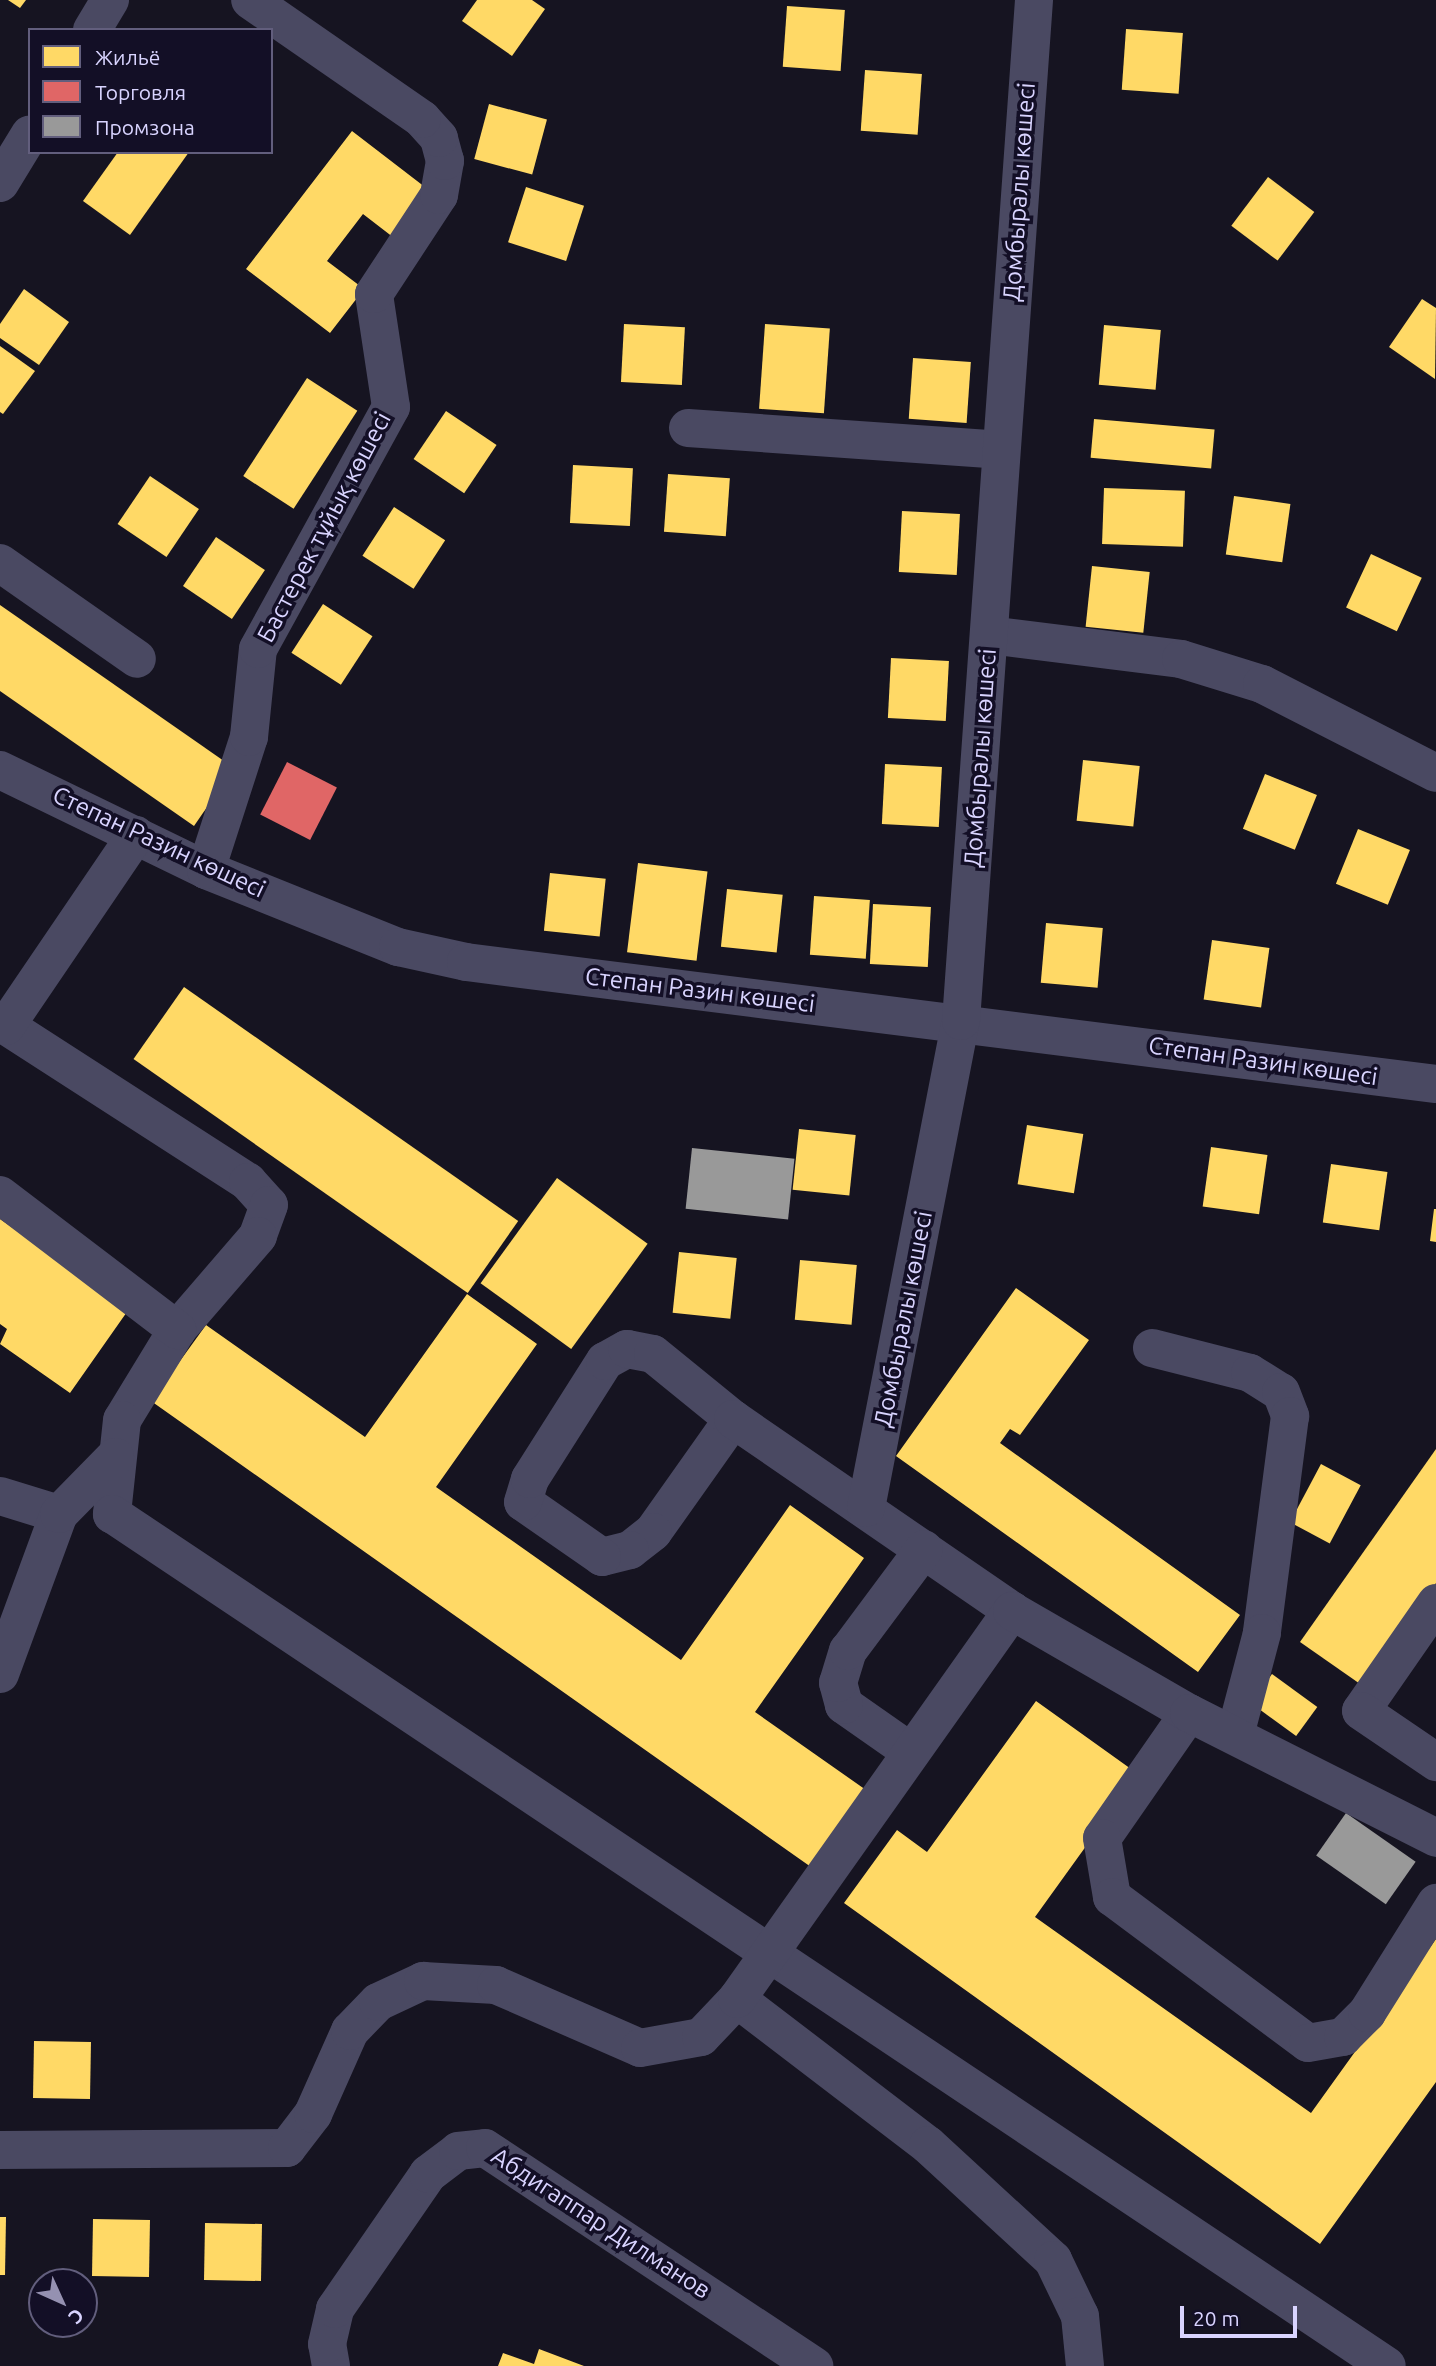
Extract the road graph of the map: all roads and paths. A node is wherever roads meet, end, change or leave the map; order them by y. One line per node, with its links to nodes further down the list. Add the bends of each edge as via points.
1 (110, 0): 4 (street)
2 (250, 0): 15 (street, Бастерек тұйық көшесі, via 422,119 439,138 445,161 439,195 374,294 391,407 258,649 249,737)
3 (1034, 0): 8 (street, Домбыралы көшесі)
4 (93, 28)
5 (28, 137): 6 (street)
6 (0, 184)
7 (688, 428): 8 (street)
8 (999, 450): 10 (street, Домбыралы көшесі)
9 (0, 563): 11 (street)
10 (989, 635): 13 (street, via 1192,662 1262,684); 16 (street, Домбыралы көшесі)
11 (137, 659)
12 (0, 771): 14 (street, Степан Разин көшесі)
13 (1436, 773)
14 (136, 835): 15 (street, Степан Разин көшесі); 17 (street)
15 (206, 870): 16 (street, Степан Разин көшесі, via 398,947 466,962)
16 (961, 1021): 18 (street, Степан Разин көшесі); 25 (street, Домбыралы көшесі)
17 (3, 1024): 20 (street, via 248,1182 269,1205 258,1237)
18 (1436, 1084)
19 (0, 1195): 20 (street)
20 (177, 1330): 23 (street, via 122,1420)
21 (1152, 1348): 32 (street, via 1250,1373 1281,1392 1290,1416 1262,1633)
22 (733, 1419): 22 (street, via 653,1354 627,1349 605,1361 530,1479 523,1502 602,1557 630,1550 653,1532); 25 (street)
23 (115, 1457): 26 (street); 37 (street, via 112,1514)
24 (0, 1496): 26 (street)
25 (866, 1508): 27 (street)
26 (59, 1514): 30 (street)
27 (924, 1549): 29 (street); 33 (street, via 848,1651 838,1683 844,1705)
28 (1436, 1603): 34 (street, via 1361,1711)
29 (1012, 1611): 31 (street); 33 (street)
30 (0, 1674)
31 (1189, 1713): 32 (street); 36 (street, via 1102,1838 1112,1897 1308,2043 1343,2037 1367,2013)
32 (1235, 1735): 35 (street)
33 (911, 1752): 37 (street)
34 (1436, 1762)
35 (1436, 1838)
36 (1436, 1903)
37 (768, 1953): 38 (street); 43 (street)
38 (737, 1999): 39 (street, via 701,2037 640,2048 496,1985 423,1981 378,2002 349,2031 313,2115 287,2148); 42 (street, via 928,2145 1053,2260 1080,2316)
39 (0, 2150)
40 (331, 2366): 41 (street, Абдигаппар Дилманов, via 327,2344 335,2309 428,2175 458,2151 485,2148)
41 (814, 2366)
42 (1085, 2366)
43 (1387, 2366)

